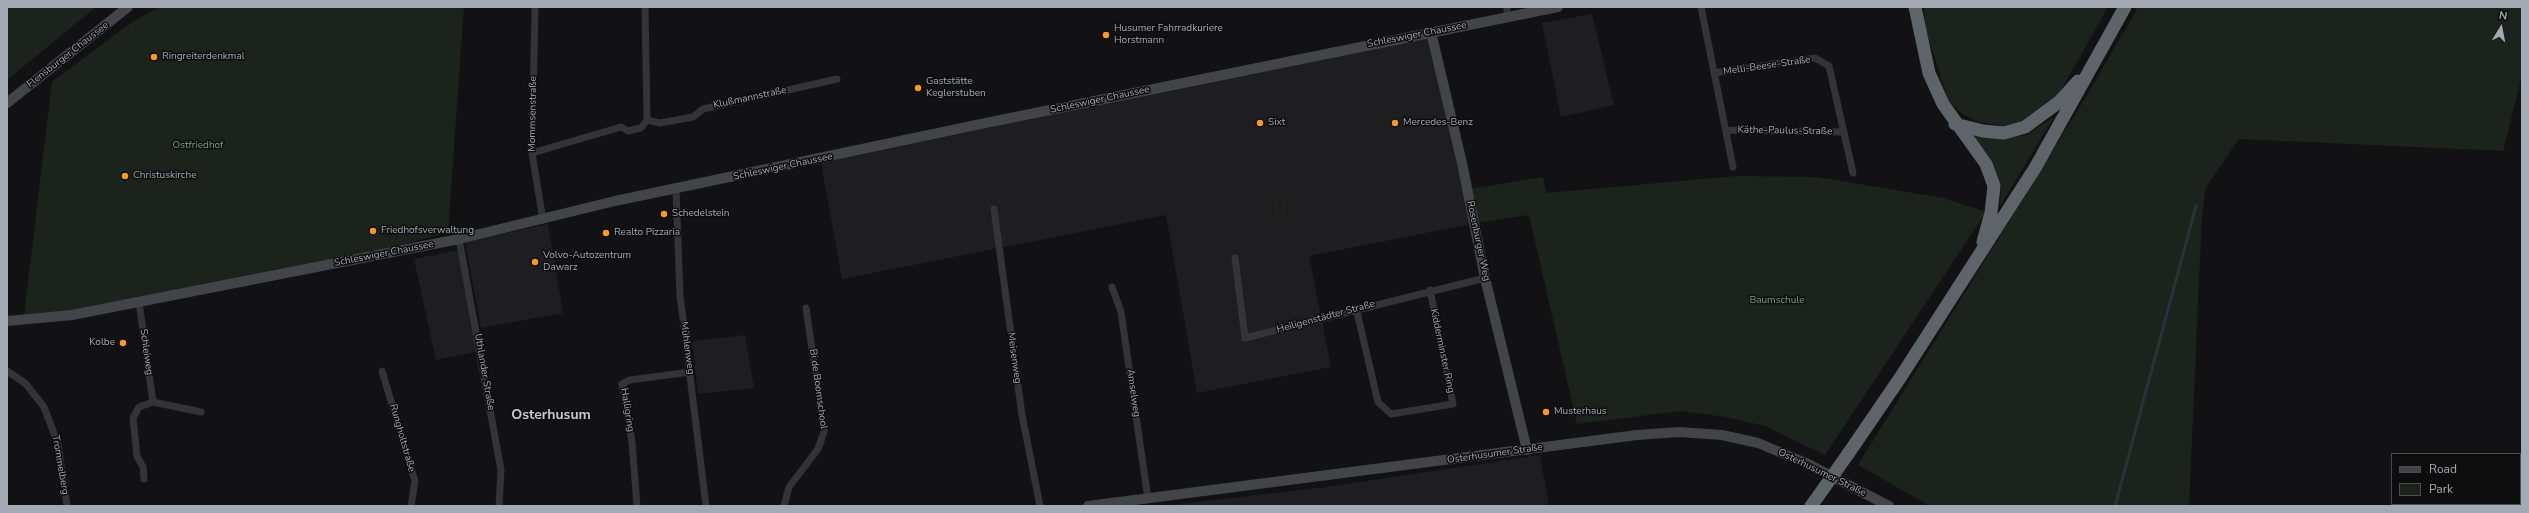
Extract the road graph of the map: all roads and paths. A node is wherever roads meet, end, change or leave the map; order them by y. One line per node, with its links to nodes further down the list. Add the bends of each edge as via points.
1 (128, 7): 13 (street, Flensburger Chaussee)
2 (535, 7): 18 (street, Mommsenstraße)
3 (645, 7): 14 (street)
4 (1558, 7): 8 (street, Schleswiger Chaussee)
5 (1701, 7): 11 (street)
6 (1915, 7): 15 (highway, via 1929,73 1943,104)
7 (2125, 7): 10 (highway)
8 (1507, 12): 9 (street, Schleswiger Chaussee)
9 (1431, 32): 21 (street, Schleswiger Chaussee, via 974,125); 27 (street, Rosenburger Weg, via 1462,163)
10 (2096, 60): 15 (highway, via 2059,102 2025,127 2004,133 1983,132); 26 (highway, via 2035,168)
11 (1714, 74): 16 (street); 17 (street, Melli-Beese-Straße, via 1815,58 1829,66)
12 (837, 79): 14 (street, Klußmannstraße, via 703,109 693,117 660,123)
13 (7, 103)
14 (647, 120): 18 (street, via 641,128 628,131 621,127)
15 (1956, 124): 26 (highway, via 1986,164 1994,186 1991,213)
16 (1726, 130): 17 (street, Käthe-Paulus-Straße); 19 (street)
17 (1844, 132): 20 (street, Melli-Beese-Straße)
18 (532, 153): 23 (street, Mommsenstraße)
19 (1733, 167)
20 (1853, 173)
21 (676, 190): 23 (street, Schleswiger Chaussee, via 615,201); 36 (street, Mühlenweg, via 680,296)
22 (994, 209): 48 (street, Meisenweg, via 1022,415)
23 (543, 220): 24 (street, Schleswiger Chaussee)
24 (459, 240): 30 (street, Schleswiger Chaussee); 44 (street, Uthlander Straße, via 501,470)
25 (1235, 258): 32 (street, Heiligenstädter Straße, via 1245,338)
26 (1976, 262): 50 (highway, bridge)
27 (1485, 278): 29 (street, Heiligenstädter Straße); 39 (street, Rosenburger Weg)
28 (1112, 287): 41 (street, Amselweg, via 1121,312)
29 (1430, 290): 32 (street, Heiligenstädter Straße); 32 (street, Kidderminster Ring, via 1453,404 1391,414 1378,402)
30 (140, 302): 33 (street, Schleswiger Chaussee, via 72,315); 37 (street, Schleiweg)
31 (806, 308): 47 (street, Bi de Boomschool, via 824,432 818,449 789,487)
32 (1356, 308)
33 (7, 321)
34 (7, 371): 42 (street, Trommelberg, via 34,392 53,426)
35 (382, 371): 43 (street, Rungholtstraße, via 415,481)
36 (690, 372): 45 (street, Halligring, via 630,380 622,384 632,442); 46 (street, Mühlenweg)
37 (153, 402): 38 (street); 40 (street, via 139,407 133,418)
38 (201, 412)
39 (1527, 450): 41 (street, Osterhusumer Straße); 51 (street, Osterhusumer Straße, via 1679,432 1722,435 1758,443 1806,462)
40 (144, 479)
41 (1148, 500): 49 (street, Osterhusumer Straße)
42 (67, 506)
43 (411, 506)
44 (499, 506)
45 (637, 506)
46 (706, 506)
47 (784, 506)
48 (1040, 506)
49 (1088, 506)
50 (1811, 506)
51 (1889, 506)

